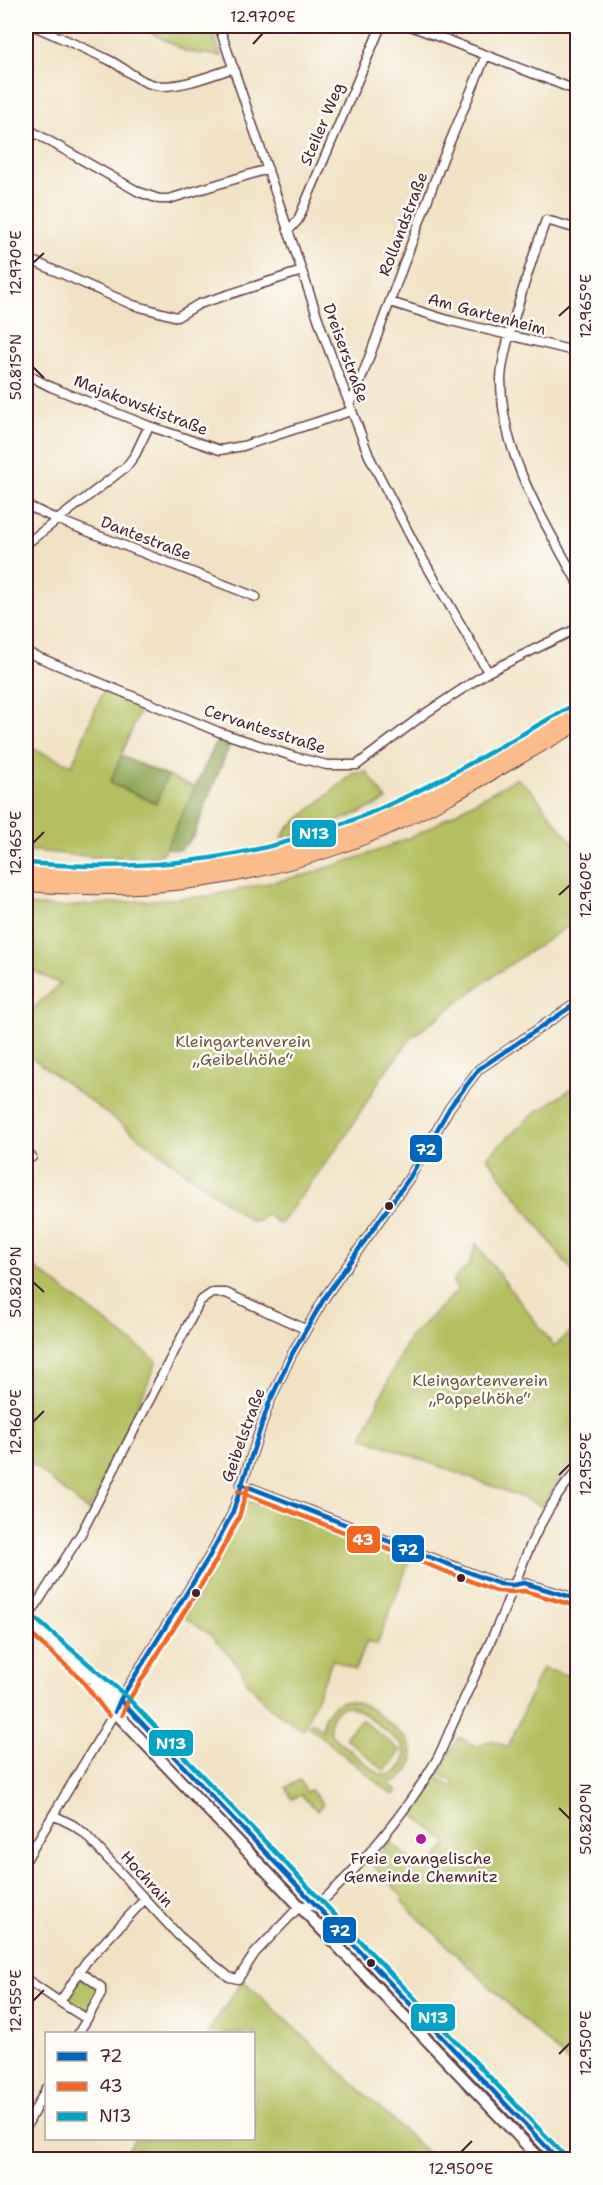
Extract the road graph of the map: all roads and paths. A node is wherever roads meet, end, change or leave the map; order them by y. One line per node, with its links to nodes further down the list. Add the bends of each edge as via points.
1 (34, 26): 6 (street, via 110,60 153,85 180,84)
2 (219, 26): 6 (street, Dreiserstraße)
3 (381, 26): 11 (street, Steiler Weg, via 298,220)
4 (411, 26): 5 (street)
5 (486, 55): 7 (street); 14 (street, Rollandstraße)
6 (234, 68): 9 (street, Dreiserstraße)
7 (578, 91)
8 (26, 128): 9 (street, via 159,199)
9 (268, 170): 11 (street, Dreiserstraße)
10 (578, 229): 15 (street, via 546,220)
11 (288, 231): 13 (street, Dreiserstraße)
12 (26, 258): 13 (street, via 133,305 177,317 199,304)
13 (302, 271): 18 (street, Dreiserstraße)
14 (390, 302): 15 (street, Am Gartenheim); 18 (street, Rollandstraße)
15 (509, 336): 16 (street, Am Gartenheim); 23 (street, via 501,378 510,445 548,530)
16 (578, 352)
17 (26, 374): 19 (street, Majakowskistraße)
18 (350, 408): 19 (street, Majakowskistraße, via 243,446 220,450); 27 (street, Dreiserstraße, via 393,505)
19 (149, 426): 21 (street, via 126,467)
20 (26, 505): 21 (street, Dantestraße)
21 (56, 519): 22 (street); 24 (street, Dantestraße)
22 (26, 544)
23 (578, 583)
24 (256, 597)
25 (578, 628): 27 (street, Cervantesstraße)
26 (26, 652): 27 (street, Cervantesstraße, via 219,732 327,765 357,765)
27 (488, 672)
28 (578, 712): 30 (main road, via 391,812 315,842 191,870 87,875)
29 (578, 724): 31 (main road, via 390,826 291,861 168,884)
30 (26, 870)
31 (26, 884)
32 (578, 1002): 33 (street, Geibelstraße, via 479,1069)
33 (305, 1329): 35 (street, Geibelstraße, via 269,1403); 38 (street, via 226,1293 212,1293 200,1301 82,1532)
34 (578, 1470): 36 (street, via 545,1513)
35 (241, 1484): 36 (street, via 499,1584); 40 (street, Geibelstraße, via 232,1514 209,1557)
36 (513, 1585): 37 (street, via 524,1583); 46 (street, via 437,1758 402,1813 363,1862)
37 (578, 1599)
38 (26, 1621): 39 (street)
39 (86, 1673): 40 (street); 41 (street)
40 (120, 1700): 41 (street, Geibelstraße); 46 (street)
41 (115, 1712): 42 (street, Geibelstraße); 45 (street)
42 (53, 1815): 43 (street, Geibelstraße); 44 (street, Hochrain, via 84,1833)
43 (26, 1860)
44 (144, 1899): 45 (street, Hochrain, via 179,1936 233,1979 238,1979 255,1953); 47 (street)
45 (300, 1906): 46 (street); 53 (street)
46 (317, 1906): 52 (street)
47 (80, 1971): 49 (street); 50 (street, via 102,1987)
48 (26, 1979): 49 (street)
49 (60, 2002): 50 (street)
50 (87, 2019): 51 (street)
51 (79, 2032)
52 (450, 2045): 53 (street); 57 (street)
53 (441, 2054): 56 (street)
54 (44, 2093): 55 (street)
55 (26, 2126)
56 (541, 2160)
57 (559, 2160)

